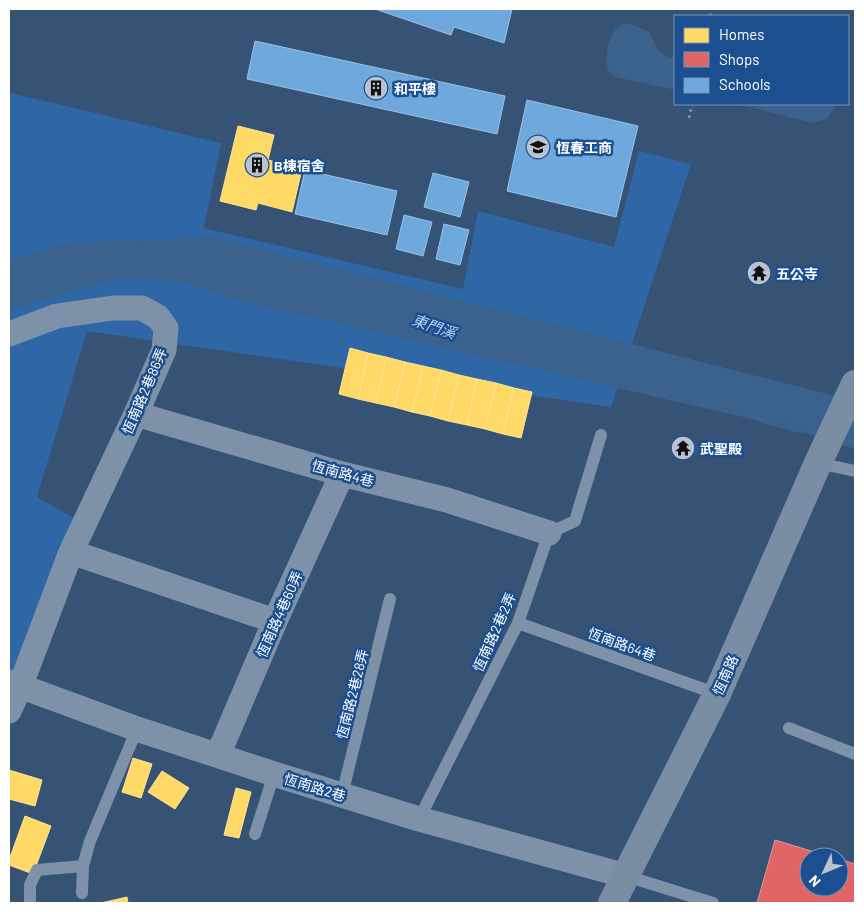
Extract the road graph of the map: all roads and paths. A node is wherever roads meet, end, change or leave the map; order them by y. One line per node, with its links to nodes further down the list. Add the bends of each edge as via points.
1 (692, 105): 2 (path)
2 (689, 118)
3 (9, 334): 5 (street, 恆南路2巷86弄, via 58,316 113,308 142,308 158,317 166,328 164,350)
4 (853, 389): 7 (street, 恆南路)
5 (136, 414): 9 (street, 恆南路4巷); 11 (street, 恆南路2巷86弄)
6 (601, 435): 10 (lane, via 575,521)
7 (823, 452): 8 (lane); 16 (street, 恆南路)
8 (855, 471)
9 (342, 474): 10 (street, 恆南路4巷, via 447,500); 13 (street, 恆南路4巷60弄)
10 (549, 533): 14 (lane, 恆南路2巷2弄)
11 (70, 552): 13 (street); 15 (street, 恆南路2巷86弄)
12 (390, 599): 23 (lane, 恆南路2巷28弄)
13 (275, 622): 21 (street, 恆南路4巷60弄)
14 (518, 623): 16 (lane, 恆南路64巷); 24 (lane, 恆南路2巷2弄)
15 (14, 685): 17 (street, 恆南路2巷86弄); 19 (street, 恆南路2巷)
16 (717, 694): 27 (street, 恆南路)
17 (9, 711)
18 (789, 728): 20 (lane)
19 (137, 729): 21 (street, 恆南路2巷); 26 (lane, via 90,841)
20 (855, 754)
21 (218, 755): 22 (street, 恆南路2巷)
22 (274, 774): 23 (street, 恆南路2巷); 25 (lane)
23 (342, 795): 24 (street, 恆南路2巷)
24 (419, 819): 27 (street, 恆南路2巷)
25 (255, 834)
26 (83, 866): 28 (lane); 29 (lane, via 37,870 30,885)
27 (626, 876): 30 (street, 恆南路); 31 (lane)
28 (82, 893)
29 (30, 903)
30 (612, 903)
31 (713, 903)

